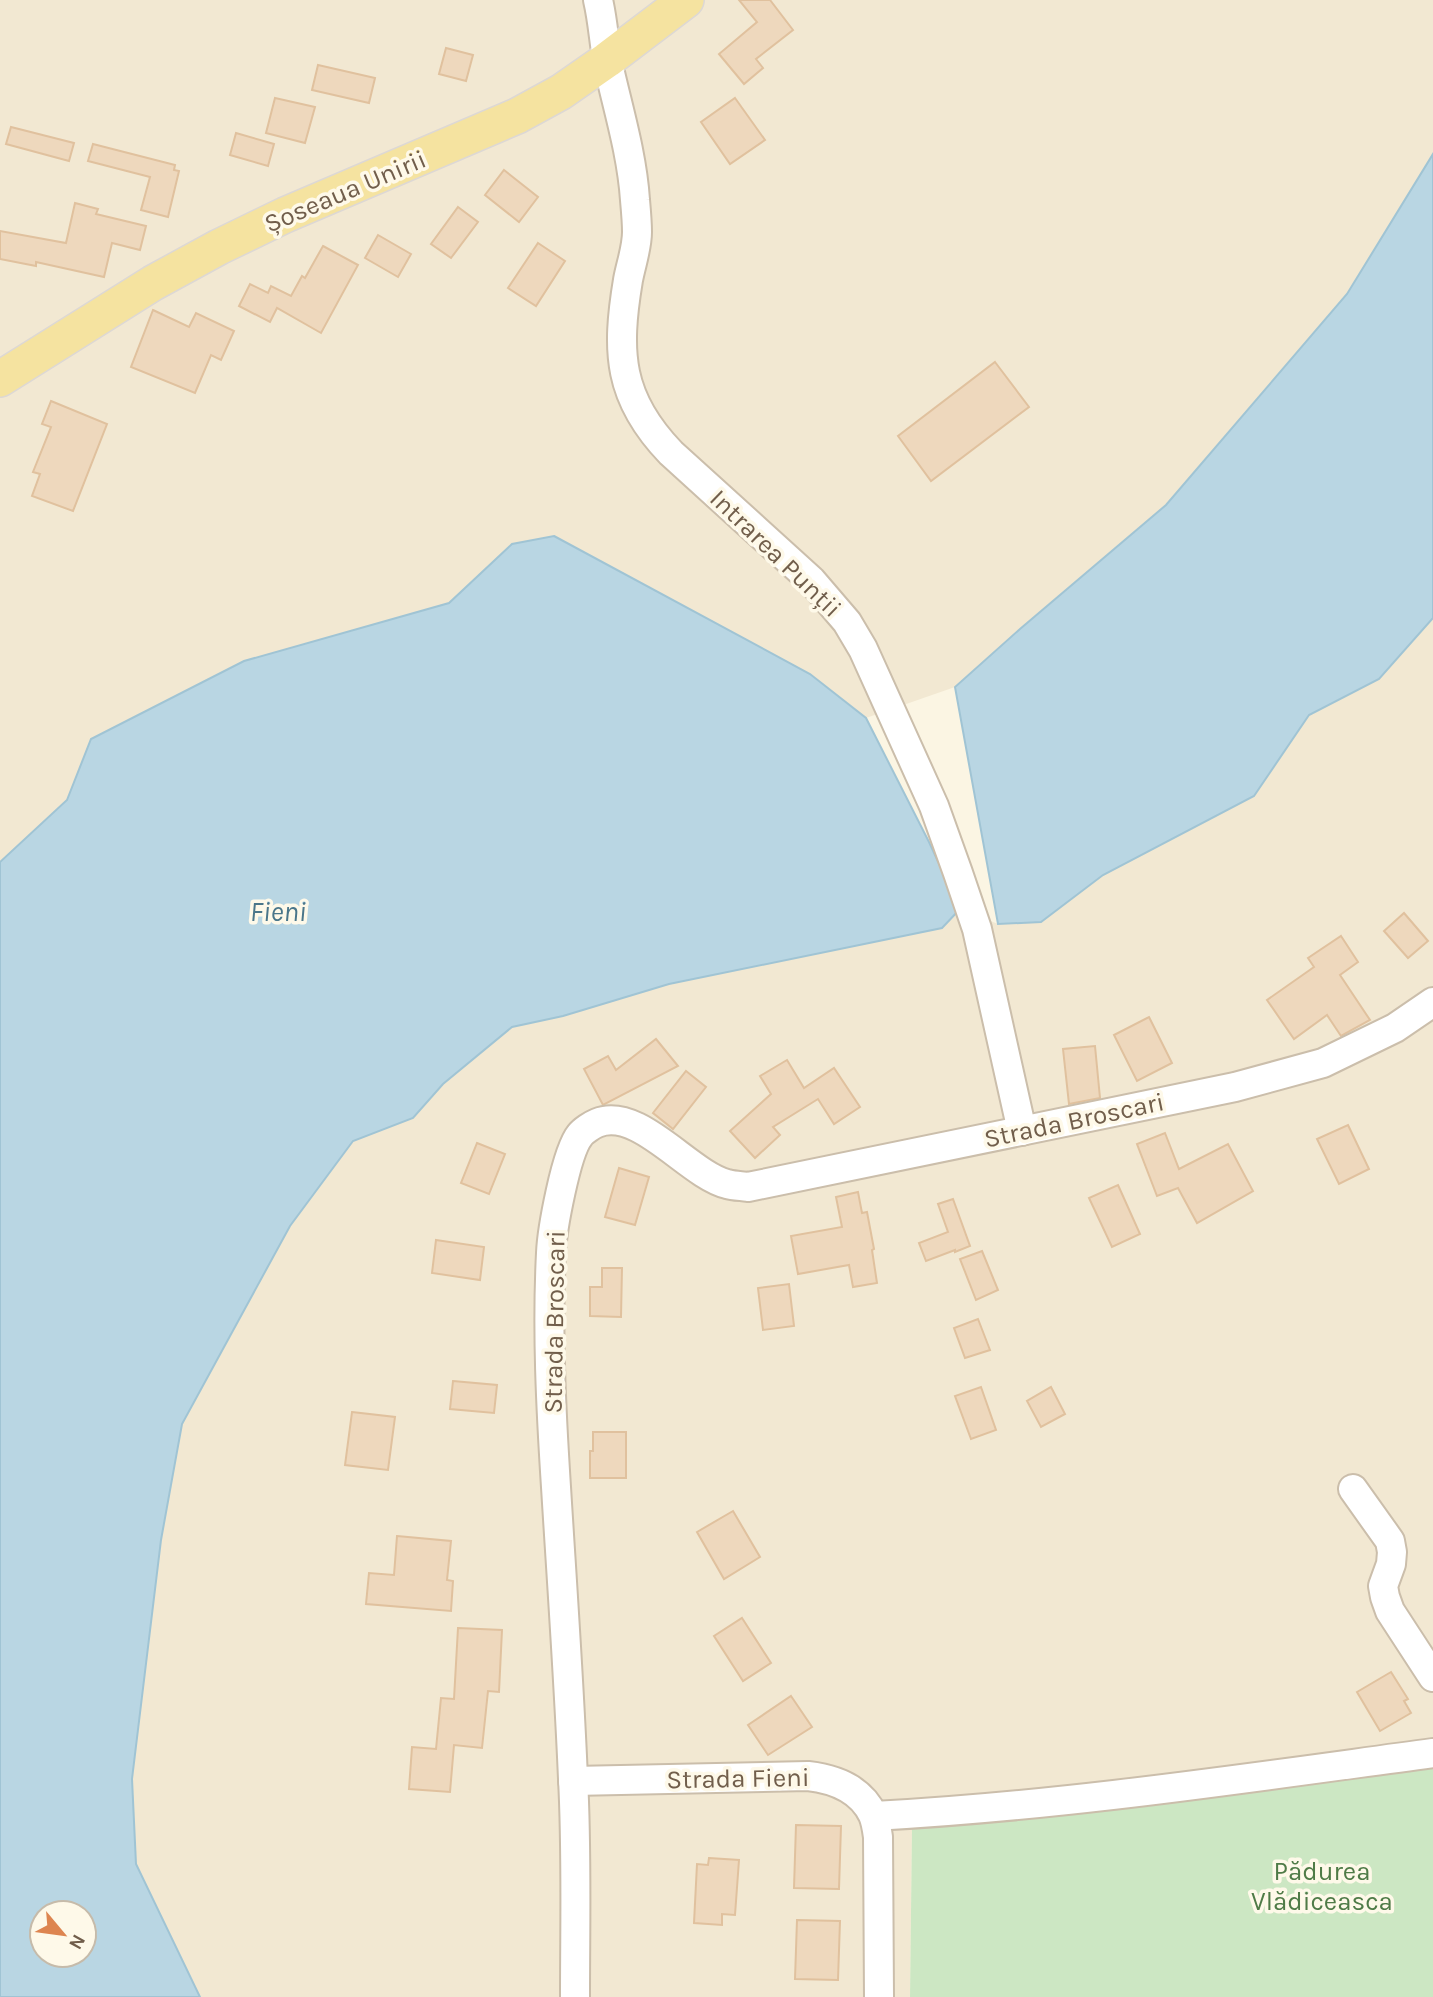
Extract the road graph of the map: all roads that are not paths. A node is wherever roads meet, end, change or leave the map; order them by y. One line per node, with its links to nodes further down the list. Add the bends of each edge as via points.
1 (598, 0): 3 (street, Intrarea Punții)
2 (686, 0): 3 (main road, Șoseaua Unirii)
3 (607, 60): 4 (main road, Șoseaua Unirii, via 517,116 219,247); 6 (street, Intrarea Punții, via 631,166 638,235 621,344 632,396 654,436 811,580 863,649 934,806 958,873 983,953)
4 (0, 379)
5 (1433, 1002): 6 (street, Strada Broscari, via 1395,1028 1323,1063 1235,1087)
6 (1022, 1131): 10 (street, Strada Broscari, via 748,1186 726,1184 704,1173 626,1123 610,1119 579,1135 559,1202 550,1290 550,1394)
7 (1353, 1489): 8 (street, via 1390,1541 1391,1564 1383,1586 1390,1611)
8 (1433, 1677)
9 (1433, 1753): 11 (street, via 1062,1801)
10 (573, 1781): 11 (street, Strada Fieni, via 826,1778 852,1790); 12 (street, Strada Broscari)
11 (874, 1816): 13 (street)
12 (575, 1997)
13 (879, 1997)

